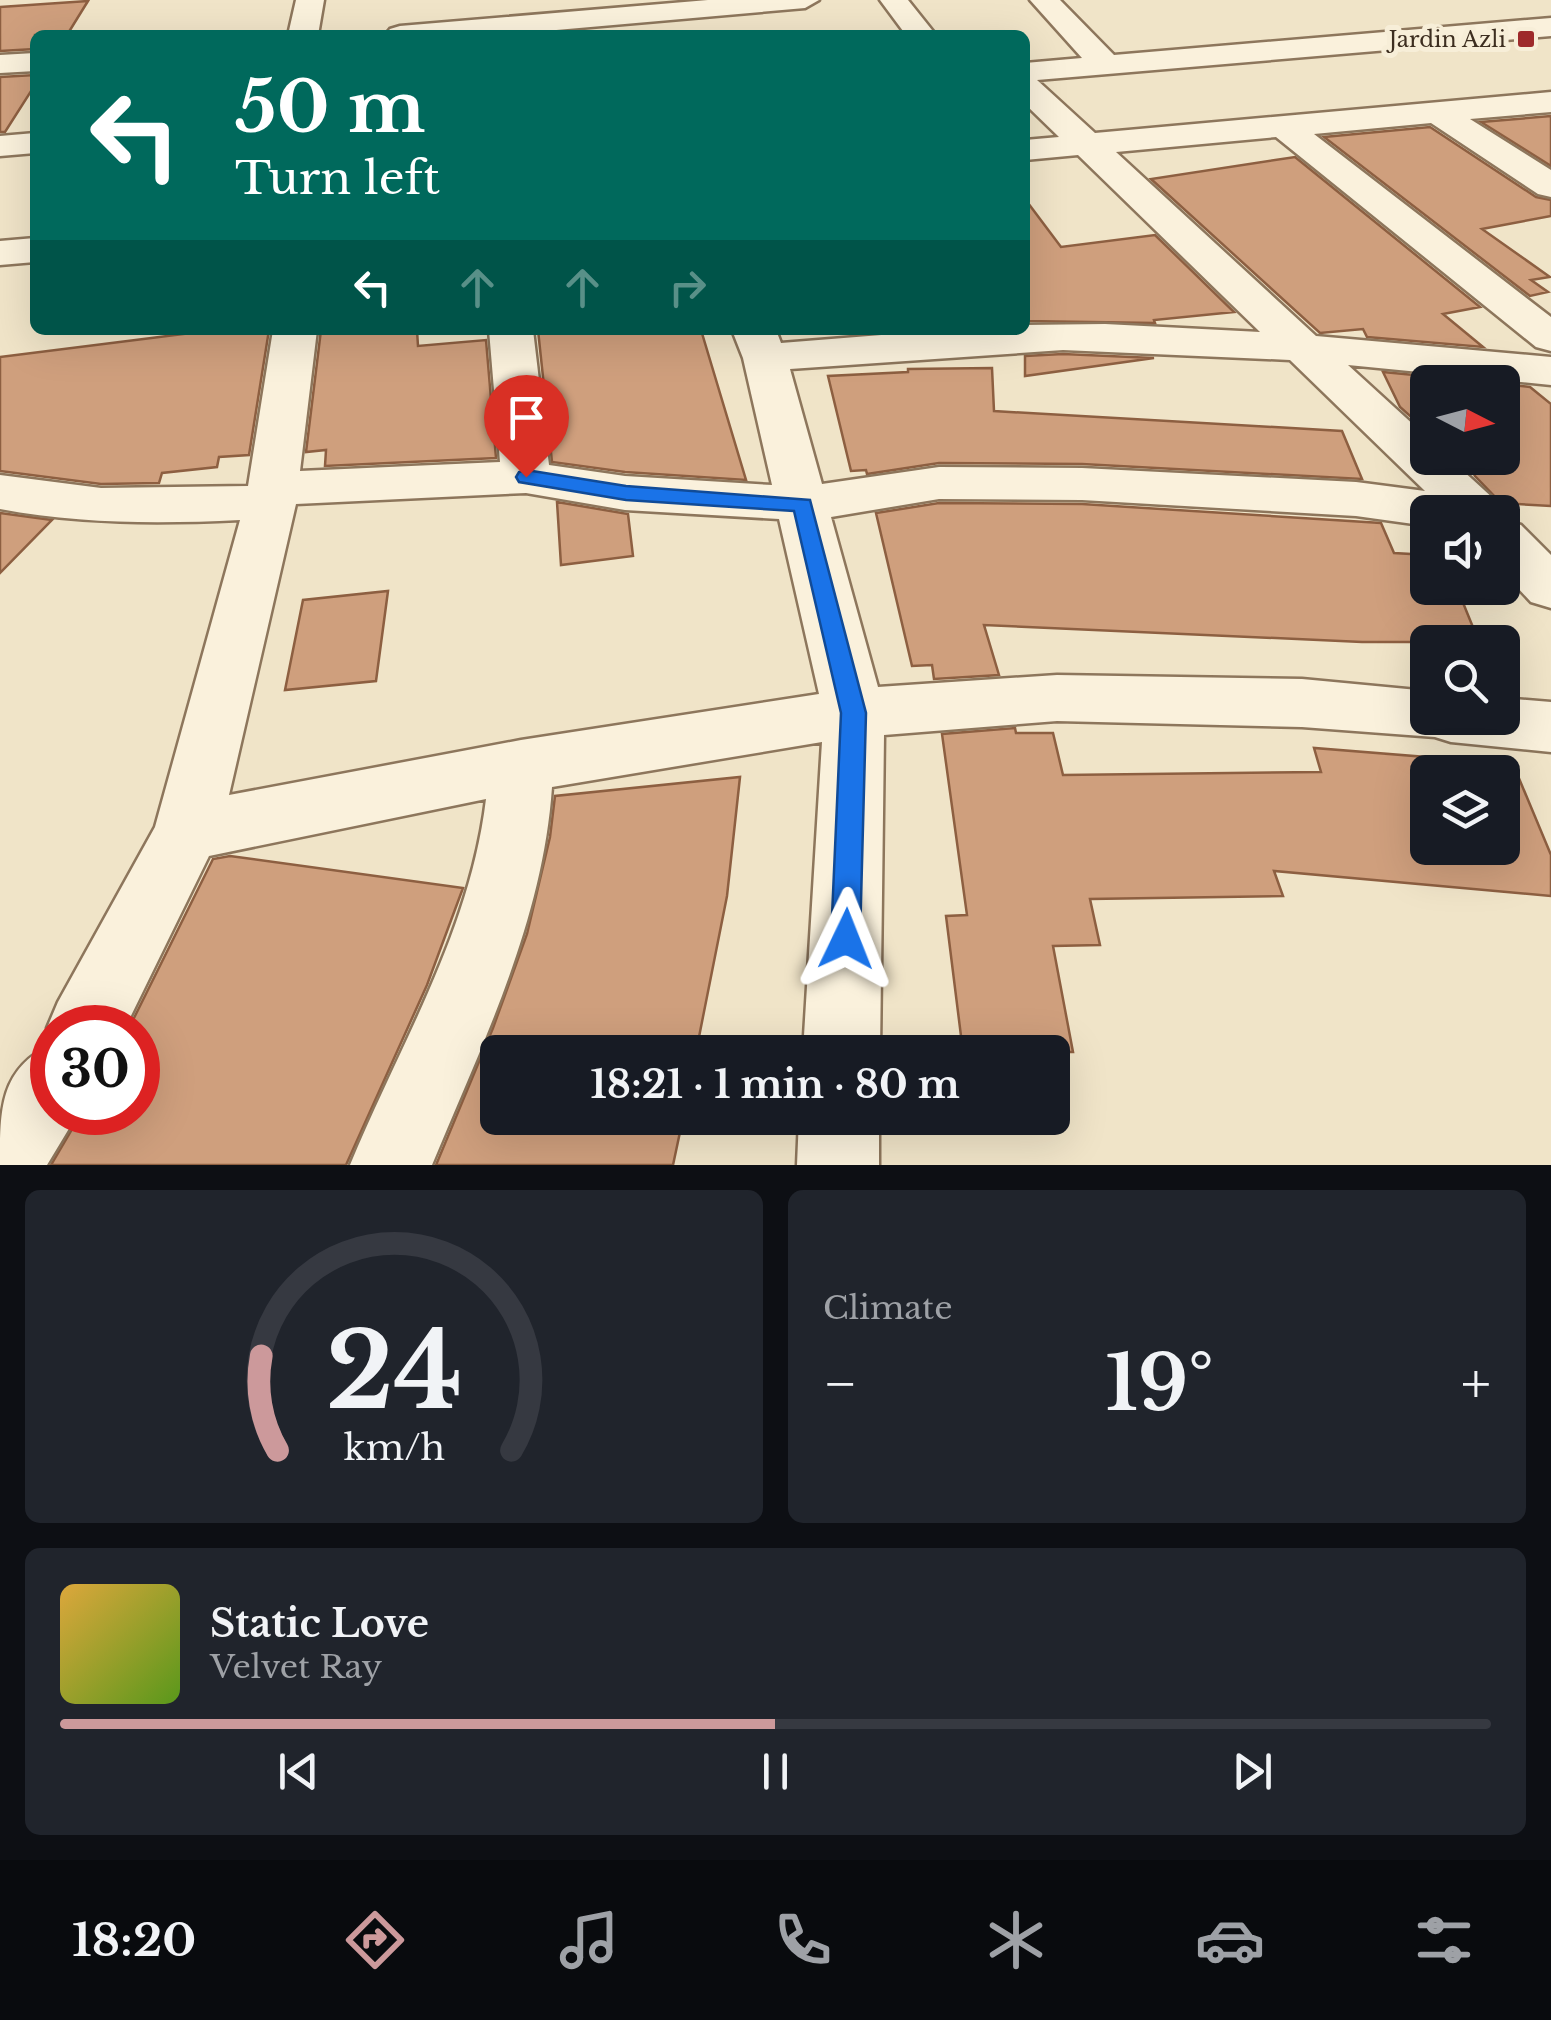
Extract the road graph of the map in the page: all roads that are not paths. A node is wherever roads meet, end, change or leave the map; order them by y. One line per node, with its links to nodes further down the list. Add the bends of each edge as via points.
1 (310, 0): 8 (street)
2 (805, 0): 6 (street)
3 (894, 0): 10 (street)
4 (1044, 0): 13 (street)
5 (1421, 12): 11 (street)
6 (624, 18): 9 (street)
7 (1551, 28): 11 (street)
8 (304, 30)
9 (466, 30)
10 (917, 30)
11 (1445, 34): 13 (street)
12 (30, 62): 14 (street)
13 (1104, 63): 15 (street)
14 (0, 64)
15 (1030, 71)
16 (1030, 91): 21 (street)
17 (1551, 102): 18 (street)
18 (1438, 113): 19 (street); 24 (street)
19 (1283, 126): 21 (street); 30 (street)
20 (30, 143): 22 (street)
21 (1086, 144): 23 (street); 32 (street)
22 (0, 146)
23 (1030, 150)
24 (1551, 186)
25 (30, 250): 26 (street)
26 (0, 253)
27 (293, 335): 36 (street)
28 (512, 335): 34 (street)
29 (1004, 335): 31 (street); 32 (street)
30 (1551, 338)
31 (760, 344): 38 (street)
32 (1304, 348): 33 (street); 37 (street)
33 (1551, 372)
34 (526, 477): 36 (street); 38 (street, via 626,493)
35 (0, 492): 36 (street, via 165,507)
36 (272, 495): 49 (street)
37 (1459, 495)
38 (803, 504): 39 (street, via 974,483 1208,489); 44 (street)
39 (1410, 506)
40 (1520, 522): 41 (street)
41 (1551, 526)
42 (1520, 556): 43 (street)
43 (1551, 588)
44 (854, 713): 45 (street, via 1057,698 1302,703); 48 (street); 51 (street)
45 (1410, 713)
46 (1520, 724): 47 (street)
47 (1551, 727)
48 (521, 766): 49 (street); 55 (street, via 505,882)
49 (187, 832): 50 (street)
50 (97, 1005)
51 (843, 1035)
52 (30, 1118): 54 (street)
53 (839, 1135): 56 (street)
54 (1, 1165)
55 (391, 1165)
56 (838, 1165)

